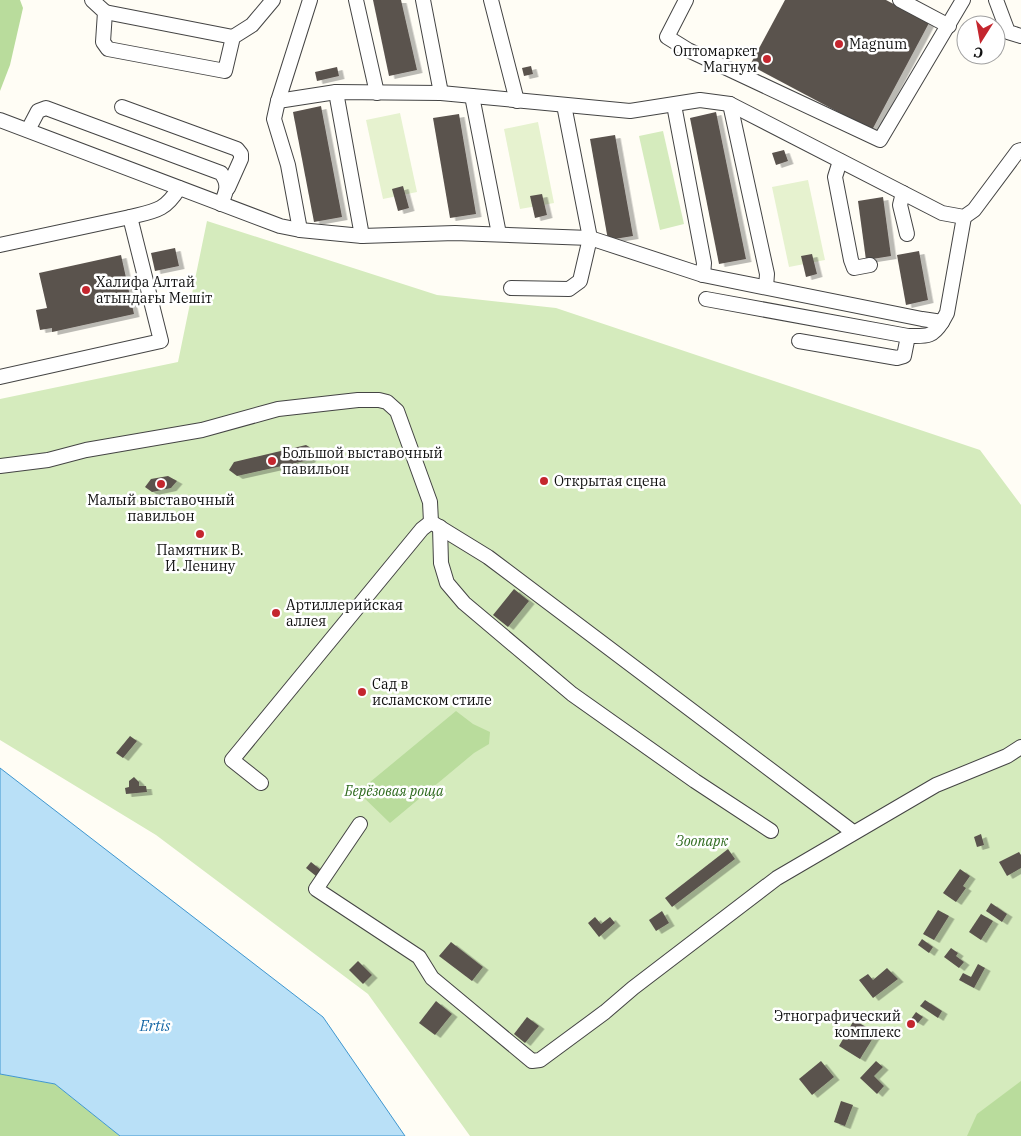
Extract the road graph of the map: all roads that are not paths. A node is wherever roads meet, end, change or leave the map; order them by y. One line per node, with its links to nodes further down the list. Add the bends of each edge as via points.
1 (92, 0): 11 (street)
2 (273, 0): 14 (street, via 252,26)
3 (310, 0): 19 (street)
4 (356, 0): 16 (street)
5 (424, 0): 17 (street)
6 (492, 0): 20 (street)
7 (686, 0): 12 (street, via 667,37 688,50 880,140)
8 (900, 0): 12 (street)
9 (963, 0): 12 (street)
10 (996, 0): 13 (street, via 1008,32)
11 (105, 12): 14 (street); 14 (street, via 103,42 108,48 225,71)
12 (949, 26)
13 (1021, 36)
14 (233, 37)
15 (336, 92): 16 (street); 19 (street); 38 (street)
16 (377, 93): 17 (street)
17 (441, 93): 18 (street)
18 (472, 96): 20 (street); 36 (street)
19 (278, 101): 35 (street, via 274,119 288,165)
20 (517, 101): 22 (street)
21 (730, 104): 23 (street, via 700,100); 28 (street); 43 (street, via 767,274)
22 (564, 105): 23 (street, via 630,111); 39 (street)
23 (674, 105): 42 (street, via 704,264)
24 (122, 107): 30 (street, via 237,150 241,159)
25 (0, 120): 26 (street)
26 (28, 130): 29 (street); 30 (street, via 38,111 46,108 221,173)
27 (1021, 150): 34 (street, via 974,210)
28 (840, 161): 31 (street); 41 (street, via 835,178 851,260 854,268)
29 (179, 188): 32 (street); 33 (street, via 160,210)
30 (228, 188): 32 (street)
31 (903, 193): 34 (street, via 942,213); 37 (street, via 900,206)
32 (221, 204): 35 (street)
33 (130, 217): 40 (street); 49 (street, via 161,342)
34 (964, 217): 46 (street, via 947,313)
35 (300, 230): 38 (street)
36 (499, 234): 38 (street); 39 (street)
37 (907, 234)
38 (362, 236)
39 (590, 238): 42 (street); 44 (street, via 580,281 570,289)
40 (0, 246)
41 (870, 266)
42 (703, 274): 43 (street)
43 (766, 287): 46 (street)
44 (511, 288)
45 (706, 299): 47 (street)
46 (942, 322): 47 (street, via 936,332 926,336)
47 (908, 336): 48 (street, via 904,356 897,358)
48 (799, 341)
49 (0, 377)
50 (0, 466): 51 (street, via 48,460 86,450 202,430 278,409 379,400 388,402 397,411)
51 (436, 525): 53 (street, via 422,529 232,760); 55 (street, via 447,583 464,603 572,694); 56 (street, via 488,557)
52 (1021, 747): 56 (street, via 1007,756 936,785)
53 (261, 783)
54 (360, 824): 56 (street, via 316,889 419,957 432,978 532,1061 548,1056 777,878)
55 (771, 831)
56 (853, 832)

